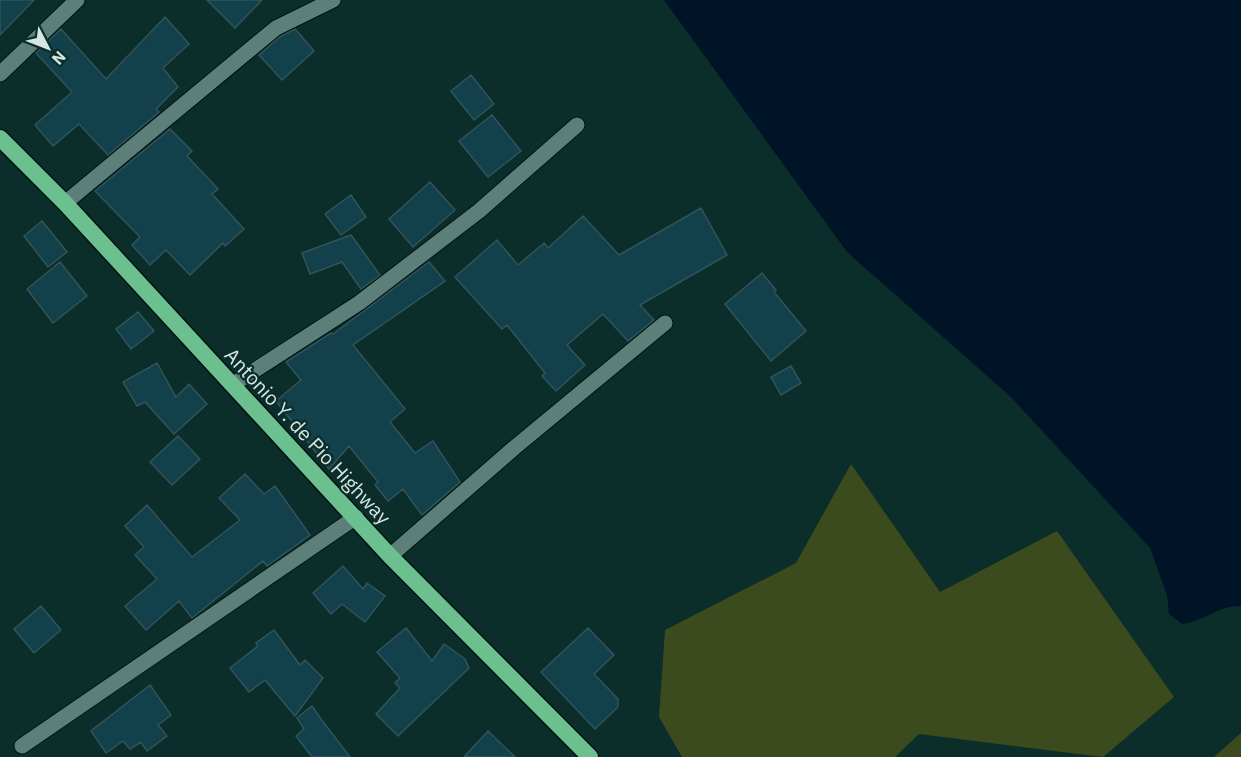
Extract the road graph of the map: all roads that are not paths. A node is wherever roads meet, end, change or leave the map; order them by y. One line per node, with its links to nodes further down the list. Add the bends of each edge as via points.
1 (77, 0): 3 (street)
2 (333, 0): 6 (street, via 276,28)
3 (0, 74)
4 (577, 125): 8 (street, via 479,211 359,303)
5 (1, 143): 6 (highway, Antonio Y. de Pio Highway)
6 (64, 203): 8 (highway, Antonio Y. de Pio Highway)
7 (665, 323): 10 (street)
8 (232, 385): 9 (highway, Antonio Y. de Pio Highway)
9 (356, 517): 10 (highway, Antonio Y. de Pio Highway); 11 (street)
10 (390, 556): 12 (highway, Antonio Y. de Pio Highway)
11 (22, 746)
12 (590, 757)

